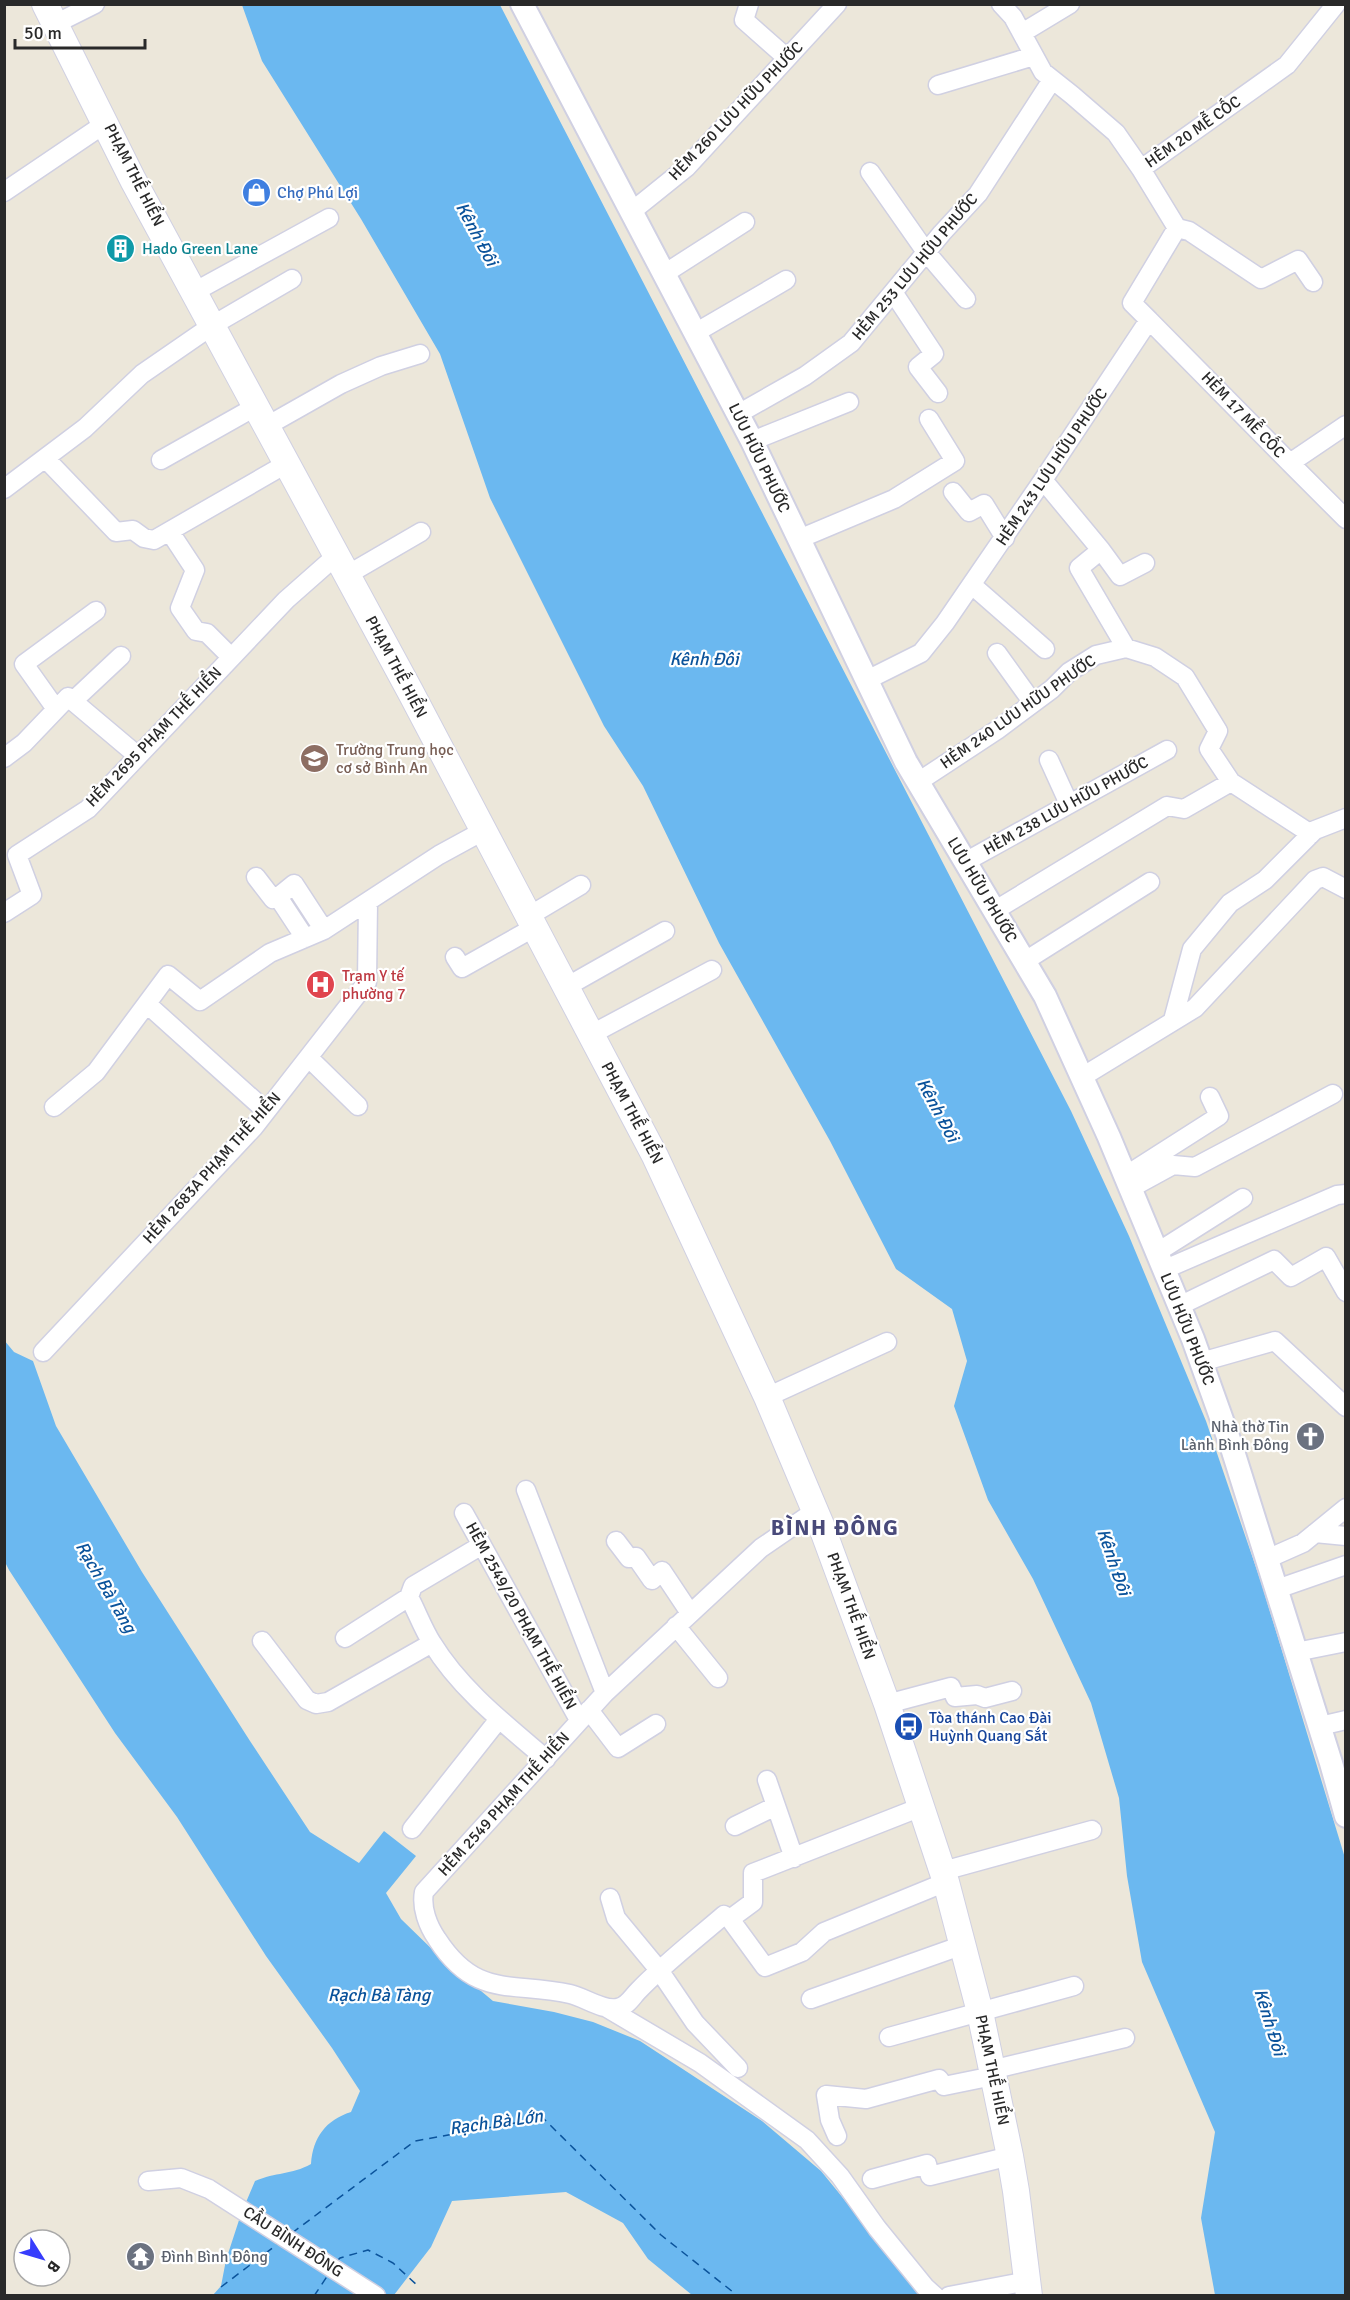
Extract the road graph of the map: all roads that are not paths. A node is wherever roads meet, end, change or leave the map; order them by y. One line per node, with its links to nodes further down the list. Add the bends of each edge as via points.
1 (95, 4): 8 (street)
2 (522, 4): 18 (street, LƯU HỮU PHƯỚC)
3 (749, 4): 11 (street, via 744,20)
4 (837, 4): 11 (street, HẺM 260 LƯU HỮU PHƯỚC)
5 (1001, 4): 9 (street)
6 (1070, 4): 9 (street)
7 (1336, 4): 15 (street, HẺM 20 MỄ CỐC, via 1287,65)
8 (50, 14): 14 (main road, PHẠM THẾ HIỂN)
9 (1022, 33): 10 (street)
10 (1034, 56): 12 (street, via 1042,72); 13 (street)
11 (787, 58): 18 (street, HẺM 260 LƯU HỮU PHƯỚC, via 687,167)
12 (1052, 80): 15 (street, via 1116,133); 22 (street, HẺM 253 LƯU HỮU PHƯỚC, via 978,194)
13 (938, 85)
14 (106, 123): 17 (street); 27 (main road, PHẠM THẾ HIỂN)
15 (1141, 169): 21 (street, HẺM 20 MỄ CỐC)
16 (870, 172): 22 (street)
17 (4, 192)
18 (631, 212): 23 (street, LƯU HỮU PHƯỚC)
19 (328, 218): 27 (street)
20 (745, 222): 23 (street)
21 (1177, 228): 26 (street, via 1189,231 1261,279 1298,260); 30 (street, via 1132,303)
22 (926, 252): 28 (street, HẺM 253 LƯU HỮU PHƯỚC); 29 (street)
23 (664, 274): 32 (street, LƯU HỮU PHƯỚC)
24 (292, 279): 31 (street)
25 (786, 280): 32 (street)
26 (1313, 282)
27 (194, 291): 31 (main road, PHẠM THẾ HIỂN)
28 (893, 292): 34 (street, via 934,354 918,367); 36 (street, HẺM 253 LƯU HỮU PHƯỚC, via 851,343 805,376)
29 (966, 299)
30 (1149, 320): 43 (street, HẺM 17 MỄ CỐC); 45 (street, HẺM 243 LƯU HỮU PHƯỚC)
31 (213, 325): 37 (main road, PHẠM THẾ HIỂN); 41 (street, via 142,374 85,428)
32 (695, 333): 36 (street, LƯU HỮU PHƯỚC)
33 (420, 354): 37 (street, via 381,366)
34 (938, 393)
35 (849, 402): 40 (street)
36 (738, 414): 40 (street, LƯU HỮU PHƯỚC)
37 (260, 417): 42 (street); 44 (main road, PHẠM THẾ HIỂN)
38 (929, 419): 52 (street, via 955,461 894,499)
39 (1346, 425): 43 (street, HẺM 17 MỄ CỐC)
40 (752, 441): 52 (street, LƯU HỮU PHƯỚC)
41 (45, 458): 46 (street); 49 (street, via 116,532 133,530 154,540)
42 (161, 460)
43 (1290, 463): 48 (street)
44 (286, 464): 49 (street); 55 (main road, PHẠM THẾ HIỂN)
45 (1043, 480): 51 (street, HẺM 243 LƯU HỮU PHƯỚC); 53 (street)
46 (4, 489)
47 (953, 492): 51 (street, via 969,512 984,504)
48 (1346, 519)
49 (170, 532): 62 (street, via 195,570 180,608 196,632 207,633)
50 (421, 532): 55 (street, HẺM 2695 PHẠM THẾ HIỂN)
51 (1005, 538): 56 (street, HẺM 243 LƯU HỮU PHƯỚC)
52 (799, 539): 63 (street, LƯU HỮU PHƯỚC)
53 (1101, 550): 54 (street, via 1120,576); 58 (street, via 1079,568)
54 (1145, 563)
55 (342, 565): 62 (street, HẺM 2695 PHẠM THẾ HIỂN, via 286,600); 75 (main road, PHẠM THẾ HIỂN)
56 (972, 585): 59 (street); 63 (street, HẺM 243 LƯU HỮU PHƯỚC, via 921,653)
57 (96, 611): 66 (street, via 24,664)
58 (1126, 648): 65 (street, HẺM 240 LƯU HỮU PHƯỚC, via 1096,655); 72 (street, via 1155,657 1185,677 1218,731 1209,749)
59 (1046, 650)
60 (998, 653): 65 (street)
61 (121, 656): 64 (street)
62 (231, 657): 68 (street, HẺM 2695 PHẠM THẾ HIỂN)
63 (867, 680): 71 (street, LƯU HỮU PHƯỚC)
64 (74, 701): 66 (street, via 68,697); 68 (street)
65 (1033, 703): 71 (street, HẺM 240 LƯU HỮU PHƯỚC)
66 (56, 710): 69 (street)
67 (1167, 750): 73 (street, HẺM 238 LƯU HỮU PHƯỚC)
68 (138, 756): 77 (street, HẺM 2695 PHẠM THẾ HIỂN, via 88,809)
69 (4, 758)
70 (1049, 760): 73 (street)
71 (918, 782): 78 (street, LƯU HỮU PHƯỚC)
72 (1231, 782): 76 (street); 85 (street, via 1184,809 1167,806)
73 (1069, 804): 78 (street, HẺM 238 LƯU HỮU PHƯỚC)
74 (1346, 818): 76 (street)
75 (483, 831): 84 (street); 87 (main road, PHẠM THẾ HIỂN)
76 (1311, 834): 96 (street, via 1265,880 1230,903 1192,949)
77 (11, 855): 86 (street, HẺM 2695 PHẠM THẾ HIỂN, via 32,895)
78 (965, 862): 85 (street, LƯU HỮU PHƯỚC)
79 (256, 877): 83 (street, via 273,899)
80 (1150, 882): 92 (street)
81 (581, 885): 87 (street)
82 (1346, 889): 96 (street, via 1323,877 1315,880 1195,1008)
83 (278, 897): 88 (street, via 294,884); 90 (street)
84 (368, 902): 88 (street); 98 (street, HẺM 2683A PHẠM THẾ HIỂN, via 367,982)
85 (994, 910): 92 (street, LƯU HỮU PHƯỚC)
86 (4, 914)
87 (532, 922): 91 (street, via 462,968); 94 (main road, PHẠM THẾ HIỂN)
88 (324, 930): 90 (street)
89 (665, 931): 94 (street)
90 (305, 938): 95 (street, via 270,952 200,1001 168,975)
91 (455, 957)
92 (1025, 962): 99 (street, LƯU HỮU PHƯỚC)
93 (712, 970): 97 (street)
94 (566, 987): 97 (main road, PHẠM THẾ HIỂN)
95 (147, 1004): 103 (street, via 96,1072); 104 (street)
96 (1173, 1020): 99 (street)
97 (590, 1035): 114 (main road, PHẠM THẾ HIỂN, via 670,1187)
98 (309, 1058): 102 (street); 104 (street, HẺM 2683A PHẠM THẾ HIỂN)
99 (1082, 1077): 105 (street, LƯU HỮU PHƯỚC)
100 (1333, 1094): 105 (street, via 1195,1167 1173,1165)
101 (1210, 1098): 105 (street, via 1219,1116)
102 (358, 1106)
103 (54, 1107)
104 (266, 1111): 112 (street, HẺM 2683A PHẠM THẾ HIỂN)
105 (1127, 1183): 108 (street, LƯU HỮU PHƯỚC)
106 (1346, 1194): 108 (street)
107 (1243, 1198): 108 (street)
108 (1159, 1262): 110 (street, LƯU HỮU PHƯỚC)
109 (1346, 1292): 110 (street, via 1326,1257 1291,1277 1274,1260)
110 (1179, 1306): 113 (street, LƯU HỮU PHƯỚC)
111 (887, 1342): 114 (street)
112 (43, 1352)
113 (1201, 1362): 115 (street, via 1275,1341); 124 (street, LƯU HỮU PHƯỚC)
114 (767, 1397): 118 (main road, PHẠM THẾ HIỂN)
115 (1346, 1407)
116 (526, 1490): 137 (street)
117 (1346, 1508): 120 (street)
118 (815, 1510): 128 (street, HẺM 2549 PHẠM THẾ HIỂN, via 761,1548); 138 (main road, PHẠM THẾ HIỂN)
119 (464, 1513): 123 (street, HẺM 2549/20 PHẠM THẾ HIỂN)
120 (1315, 1533): 121 (street); 124 (street, via 1303,1543)
121 (1346, 1536)
122 (616, 1541): 128 (street, via 629,1558 636,1557 652,1580 662,1571)
123 (482, 1545): 127 (street, via 413,1586); 139 (street, HẺM 2549/20 PHẠM THẾ HIỂN)
124 (1267, 1558): 126 (street, LƯU HỮU PHƯỚC)
125 (1346, 1565): 126 (street)
126 (1276, 1589): 134 (street, LƯU HỮU PHƯỚC)
127 (410, 1597): 130 (street); 133 (street)
128 (690, 1613): 129 (street, HẺM 2549 PHẠM THẾ HIỂN)
129 (676, 1626): 135 (street); 137 (street, HẺM 2549 PHẠM THẾ HIỂN)
130 (345, 1638)
131 (262, 1641): 133 (street, via 307,1700 316,1704 328,1702)
132 (1346, 1642): 134 (street)
133 (432, 1643): 140 (street, via 460,1681)
134 (1296, 1652): 143 (street, LƯU HỮU PHƯỚC)
135 (718, 1678)
136 (1012, 1691): 138 (street, via 985,1698 955,1697 951,1687)
137 (605, 1693): 139 (street, HẺM 2549 PHẠM THẾ HIỂN)
138 (886, 1704): 148 (main road, PHẠM THẾ HIỂN)
139 (584, 1715): 142 (street, HẺM 2549/20 PHẠM THẾ HIỂN, via 618,1748); 144 (street, HẺM 2549 PHẠM THẾ HIỂN)
140 (499, 1719): 144 (street); 150 (street)
141 (1346, 1720): 143 (street)
142 (657, 1724)
143 (1320, 1726): 146 (street, LƯU HỮU PHƯỚC)
144 (546, 1758): 160 (street, HẺM 2549 PHẠM THẾ HIỂN, via 424,1892 423,1906 435,1937 471,1976 494,1985 569,1994)
145 (766, 1780): 147 (street)
146 (1344, 1802)
147 (776, 1806): 149 (street); 152 (street)
148 (921, 1808): 152 (street); 153 (main road, PHẠM THẾ HIỂN)
149 (735, 1826)
150 (412, 1829)
151 (1092, 1830): 153 (street)
152 (794, 1858): 155 (street, via 753,1873 753,1902)
153 (944, 1876): 155 (street, via 824,1932 802,1952 765,1967); 156 (main road, PHẠM THẾ HIỂN)
154 (610, 1898): 157 (street, via 616,1918)
155 (730, 1919): 157 (street, via 724,1915)
156 (963, 1945): 159 (street); 161 (main road, PHẠM THẾ HIỂN)
157 (659, 1970): 160 (street, via 625,2005); 164 (street, via 695,2024)
158 (1074, 1986): 161 (street)
159 (811, 1999)
160 (607, 2008): 172 (street, HẺM 2549 PHẠM THẾ HIỂN, via 700,2063 807,2140 840,2176 925,2288)
161 (980, 2012): 162 (street); 165 (main road, PHẠM THẾ HIỂN)
162 (889, 2037)
163 (1125, 2038): 165 (street)
164 (738, 2068)
165 (992, 2073): 166 (street, via 944,2086 939,2079 866,2099 826,2095); 167 (main road, PHẠM THẾ HIỂN)
166 (837, 2136)
167 (1010, 2156): 168 (street, via 930,2176 927,2164); 170 (main road, PHẠM THẾ HIỂN)
168 (872, 2179)
169 (148, 2181): 171 (street, CẦU BÌNH ĐÔNG, via 182,2178 209,2189)
170 (1029, 2288): 173 (street)
171 (376, 2295)
172 (935, 2295)
173 (949, 2295)

